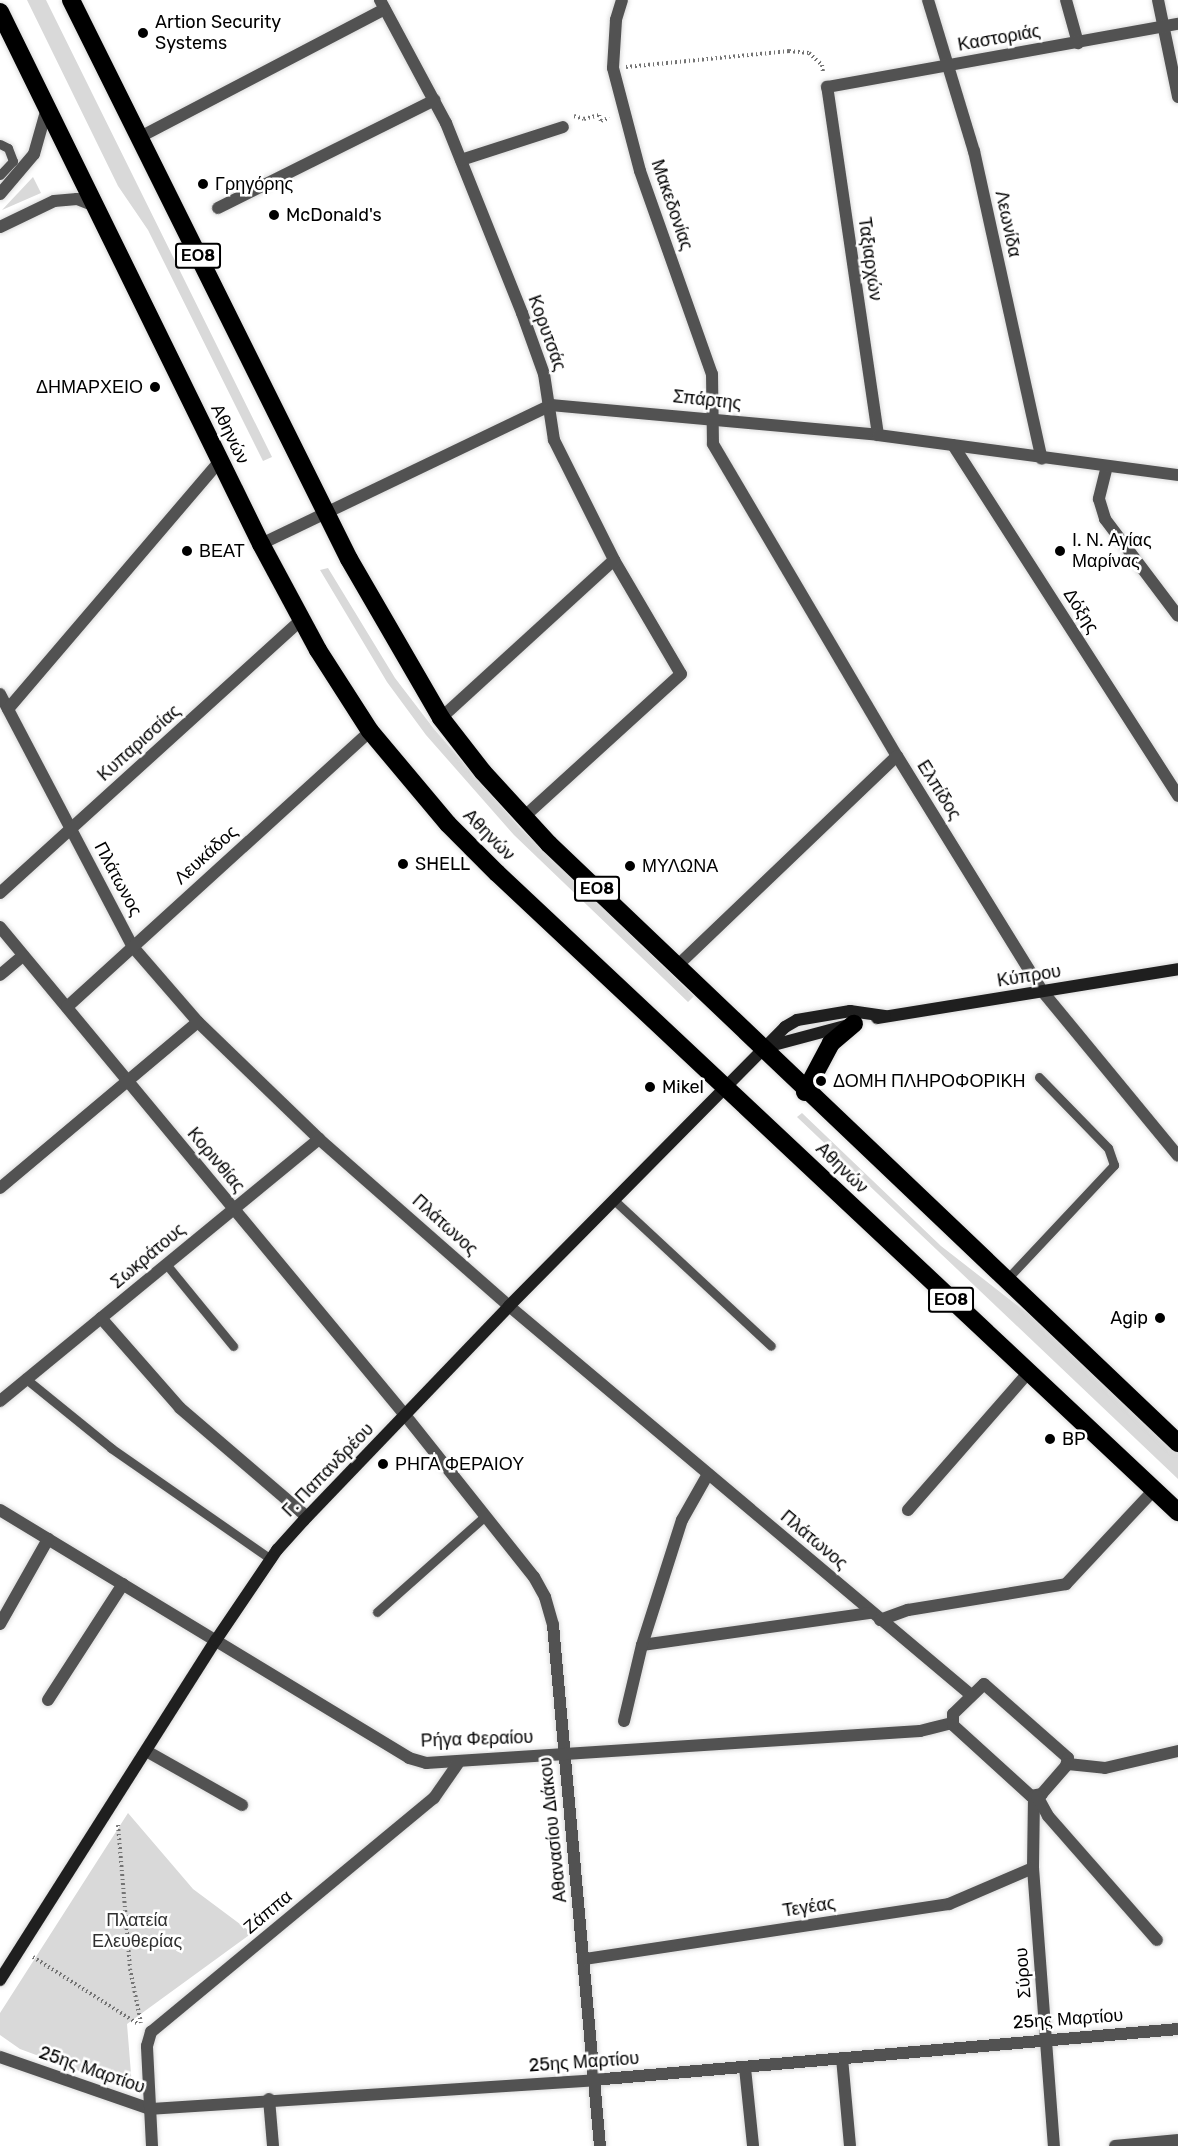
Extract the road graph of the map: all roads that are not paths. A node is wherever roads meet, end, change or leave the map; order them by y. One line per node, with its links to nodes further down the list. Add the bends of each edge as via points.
1 (71, 0): 17 (highway, Αθηνών / ΕΟ8)
2 (622, 0): 26 (street, Μακεδονίας, via 616,20 613,68 640,171 712,374)
3 (928, 0): 11 (street, Λεωνίδα)
4 (1066, 0): 10 (street)
5 (1158, 0): 9 (street)
6 (383, 4): 14 (street, Κορυτσάς); 17 (street)
7 (0, 12): 15 (highway, Αθηνών / ΕΟ8)
8 (1178, 24): 9 (street, Καστοριάς)
9 (1164, 27): 10 (street, Καστοριάς); 13 (street)
10 (1078, 43): 11 (street, Καστοριάς)
11 (950, 65): 12 (street, Καστοριάς); 29 (street, Λεωνίδα, via 974,151)
12 (827, 87): 27 (street, Ταξιαρχών)
13 (1178, 97)
14 (435, 100): 19 (street, Κορυτσάς); 23 (street)
15 (47, 108): 21 (street, via 34,154); 22 (highway, Αθηνών / ΕΟ8)
16 (562, 127): 19 (street)
17 (140, 137): 33 (highway, Αθηνών / ΕΟ8)
18 (0, 144): 20 (lane, via 8,148 13,161)
19 (461, 160): 25 (street, Κορυτσάς, via 534,346)
20 (0, 175)
21 (0, 194)
22 (95, 206): 24 (street, via 77,199 54,201); 30 (highway, Αθηνών / ΕΟ8)
23 (218, 208)
24 (0, 227)
25 (551, 405): 26 (street, Σπάρτης); 33 (street, Σπάρτης); 35 (street, Κορυτσάς, via 554,440)
26 (710, 418): 27 (street, Σπάρτης); 42 (street, Ελπίδος, via 713,444 724,468)
27 (878, 435): 28 (street, Σπάρτης)
28 (953, 445): 29 (street, Σπάρτης); 43 (street, Δόξης)
29 (1042, 459): 31 (street, Σπάρτης)
30 (220, 461): 34 (highway, Αθηνών / ΕΟ8); 39 (street)
31 (1107, 466): 32 (street, Σπάρτης); 36 (street, via 1100,499 1105,519)
32 (1178, 475)
33 (326, 511): 34 (street, Σπάρτης); 40 (highway, Αθηνών / ΕΟ8, via 377,613)
34 (261, 544): 37 (highway, Αθηνών / ΕΟ8)
35 (614, 560): 40 (street); 44 (street, Κορυτσάς, via 681,674)
36 (1178, 616)
37 (301, 620): 41 (highway, Αθηνών / ΕΟ8); 45 (street, Κυπαρισσίας)
38 (0, 694): 39 (street, Πλάτωνος)
39 (8, 709): 45 (street, Πλάτωνος)
40 (441, 718): 44 (highway, Αθηνών / ΕΟ8)
41 (370, 731): 48 (street, Λευκάδος); 61 (highway, Αθηνών / ΕΟ8, via 448,824 497,873)
42 (897, 756): 50 (street); 53 (street, Ελπίδος)
43 (1178, 796)
44 (523, 818): 50 (highway, Αθηνών / ΕΟ8)
45 (72, 829): 46 (street, Κυπαρισσίας); 48 (street, Πλάτωνος)
46 (0, 893)
47 (0, 927): 49 (street, Κορινθίας)
48 (133, 947): 54 (street, Λευκάδος); 56 (street, Πλάτωνος)
49 (23, 956): 52 (street); 54 (street, Κορινθίας)
50 (677, 966): 58 (highway, Αθηνών / ΕΟ8)
51 (1178, 969): 53 (street, Κύπρου)
52 (0, 975)
53 (1043, 992): 55 (street, Κύπρου); 64 (street, Ελπίδος)
54 (67, 1007): 60 (street, Κορινθίας)
55 (885, 1016): 57 (street, Κύπρου); 58 (street, Κύπρου, via 850,1011 797,1020)
56 (198, 1022): 60 (street); 63 (street, Πλάτωνος)
57 (854, 1024): 58 (street, Κύπρου, via 805,1034); 62 (highway, via 831,1043)
58 (762, 1049): 61 (street, Γ. Παπανδρέου); 62 (highway, Αθηνών / ΕΟ8)
59 (1039, 1077): 69 (lane, via 1108,1148 1114,1165)
60 (129, 1082): 65 (street); 67 (street, Κορινθίας)
61 (727, 1086): 66 (street, Γ. Παπανδρέου); 74 (highway, Αθηνών / ΕΟ8)
62 (805, 1092): 69 (highway, Αθηνών / ΕΟ8)
63 (319, 1139): 67 (street, Σωκράτους); 70 (street, Πλάτωνος)
64 (1178, 1156)
65 (0, 1188)
66 (614, 1200): 70 (street, Γ. Παπανδρέου); 73 (lane)
67 (233, 1209): 68 (street, Σωκράτους); 77 (street, Κορινθίας)
68 (166, 1264): 71 (street, Σωκράτους); 72 (lane)
69 (1006, 1280): 78 (highway, Αθηνών / ΕΟ8)
70 (509, 1306): 77 (street, Γ. Παπανδρέου); 79 (street, Πλάτωνος)
71 (101, 1318): 75 (street, Σωκράτους); 85 (street, via 180,1408)
72 (232, 1346)
73 (771, 1346)
74 (1029, 1372): 80 (highway, Αθηνών / ΕΟ8); 82 (street)
75 (25, 1378): 76 (street, Σωκράτους); 87 (lane, via 111,1448)
76 (0, 1401)
77 (405, 1415): 84 (street, Αθανασίου Διάκου); 85 (street, Γ. Παπανδρέου)
78 (1178, 1443)
79 (708, 1474): 90 (street, Πλάτωνος); 93 (street, via 682,1520)
80 (1155, 1489): 83 (highway, Αθηνών / ΕΟ8); 90 (street, via 1066,1584)
81 (0, 1510): 86 (street, Ρήγα Φεραίου)
82 (908, 1510)
83 (1178, 1512)
84 (485, 1516): 89 (lane); 100 (street, Αθανασίου Διάκου, via 545,1597 553,1625)
85 (307, 1517): 87 (street, Γ. Παπανδρέου)
86 (48, 1539): 88 (street, Ρήγα Φεραίου); 91 (street)
87 (271, 1559): 92 (street, Γ. Παπανδρέου)
88 (123, 1584): 92 (street, Ρήγα Φεραίου); 95 (street)
89 (377, 1612)
90 (875, 1616): 93 (street); 94 (street, Πλάτωνος)
91 (0, 1624)
92 (216, 1640): 99 (street, Γ. Παπανδρέου); 101 (street, Ρήγα Φεραίου, via 409,1758 426,1763)
93 (642, 1645): 96 (street)
94 (970, 1694): 97 (street, via 952,1714); 102 (street, via 979,1686 989,1685 1066,1755)
95 (48, 1700)
96 (624, 1720)
97 (952, 1723): 100 (street, Ρήγα Φεραίου, via 920,1731); 103 (street)
98 (1178, 1751): 102 (street, via 1105,1768)
99 (148, 1752): 104 (street); 108 (street, Γ. Παπανδρέου)
100 (563, 1754): 101 (street, Ρήγα Φεραίου); 107 (street, Αθανασίου Διάκου)
101 (459, 1762): 116 (street, Ζάππα, via 434,1798 151,2032 147,2046)
102 (1068, 1764): 103 (street)
103 (1035, 1796): 105 (street, Σύρου); 106 (street, via 1048,1816)
104 (242, 1805)
105 (1033, 1868): 107 (street, Τεγέας, via 949,1904); 110 (street, Σύρου)
106 (1157, 1940)
107 (585, 1959): 114 (street, Αθανασίου Διάκου)
108 (0, 1980)
109 (1178, 2030): 110 (street, 25ης Μαρτίου)
110 (1046, 2038): 112 (street, 25ης Μαρτίου); 123 (street, Σύρου)
111 (0, 2057): 116 (street, 25ης Μαρτίου)
112 (842, 2058): 113 (street, 25ης Μαρτίου); 122 (street)
113 (745, 2068): 114 (street, 25ης Μαρτίου); 121 (street)
114 (593, 2080): 115 (street, 25ης Μαρτίου); 120 (street, Αθανασίου Διάκου)
115 (269, 2099): 116 (street, 25ης Μαρτίου); 119 (street)
116 (150, 2109): 118 (street, Ζάππα)
117 (1178, 2140): 124 (street)
118 (152, 2146)
119 (273, 2146)
120 (600, 2146)
121 (753, 2146)
122 (850, 2146)
123 (1054, 2146)
124 (1115, 2146)

